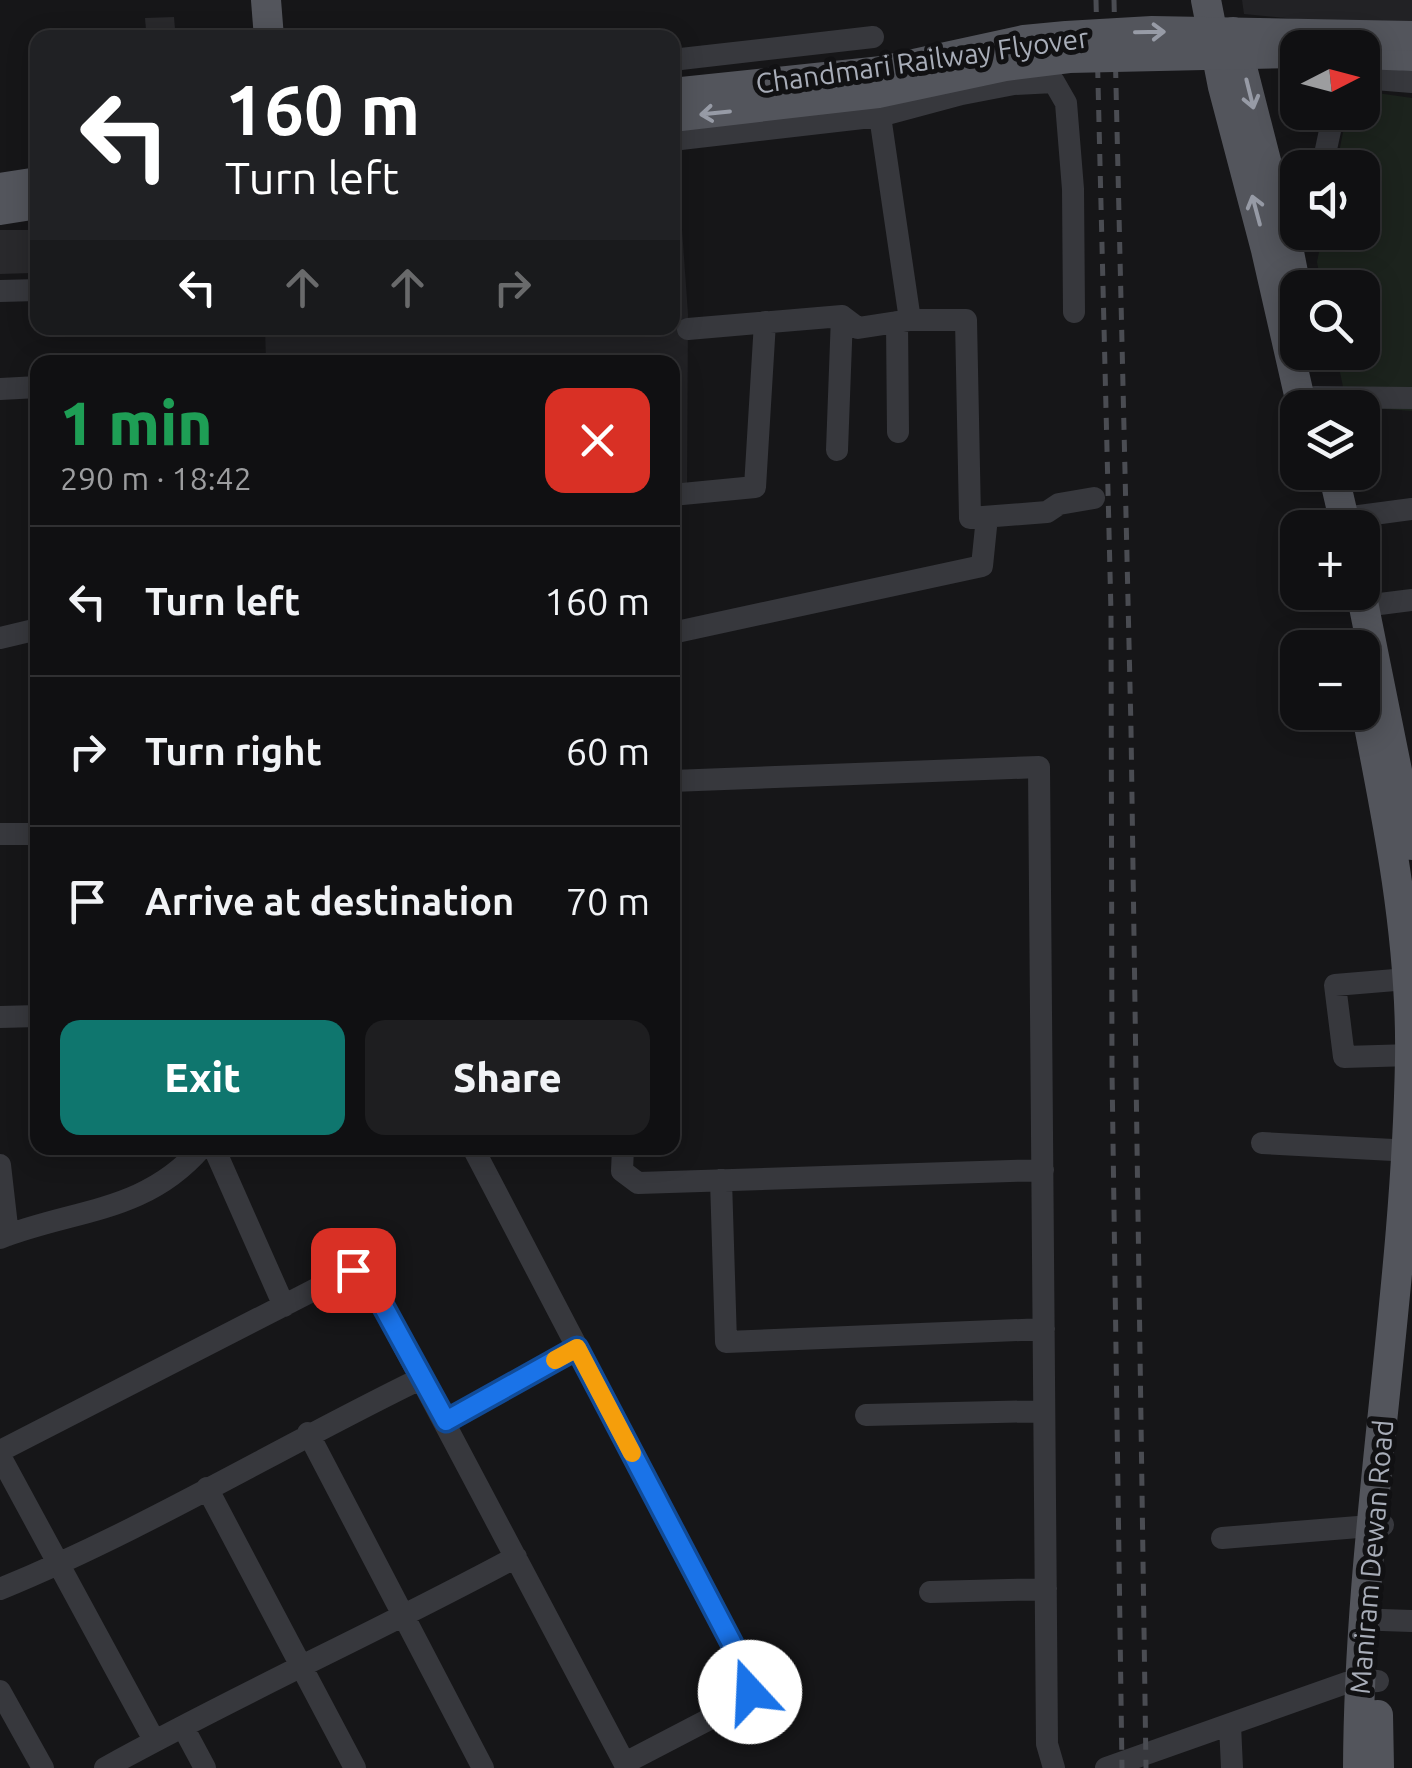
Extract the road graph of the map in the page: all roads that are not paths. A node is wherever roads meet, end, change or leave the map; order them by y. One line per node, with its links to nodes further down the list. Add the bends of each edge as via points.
1 (266, 0): 4 (main road)
2 (1206, 0): 22 (main road, one-way to 2, via 1223,88)
3 (1224, 0): 21 (main road, one-way to 21)
4 (268, 30)
5 (872, 36): 10 (street)
6 (1412, 36): 13 (main road, Chandmari Railway Flyover, one-way to 6, bridge, via 864,74 1066,36)
7 (1280, 53): 14 (main road, Chandmari Railway Flyover, one-way to 14, bridge, via 1069,58 878,93)
8 (1380, 55): 9 (main road)
9 (1412, 56)
10 (680, 59)
11 (1380, 79): 12 (street)
12 (1412, 82)
13 (680, 92)
14 (680, 116)
15 (880, 116): 16 (street); 26 (street, via 962,94 1054,82 1066,103); 28 (street)
16 (680, 139)
17 (30, 183): 18 (main road)
18 (0, 188)
19 (30, 205): 20 (main road)
20 (0, 210)
21 (1280, 227)
22 (1280, 233)
23 (1285, 250): 33 (main road)
24 (30, 290): 25 (street)
25 (0, 291)
26 (1074, 312)
27 (842, 316): 28 (street, via 858,328); 29 (street); 37 (street)
28 (904, 321): 36 (street); 42 (street, via 966,320 970,518)
29 (764, 322): 30 (street); 38 (street, via 755,487)
30 (688, 329)
31 (30, 388): 32 (street)
32 (0, 390)
33 (1309, 390)
34 (1412, 398): 35 (street)
35 (1380, 400)
36 (898, 432)
37 (837, 450)
38 (680, 494)
39 (1094, 498): 42 (street, via 1047,512)
40 (1412, 509): 41 (street)
41 (1380, 515)
42 (987, 516): 47 (street, via 982,566)
43 (1380, 598): 44 (street)
44 (1412, 600)
45 (1359, 610): 49 (main road, Maniram Dewan Road)
46 (30, 631): 48 (street)
47 (680, 631)
48 (0, 638)
49 (1390, 724): 53 (main road, Maniram Dewan Road); 54 (main road, Maniram Dewan Road, via 1394,867)
50 (680, 781): 65 (street, via 1040,766)
51 (0, 834): 52 (street)
52 (30, 834)
53 (1412, 846)
54 (1408, 979): 57 (main road, Maniram Dewan Road); 57 (street, via 1335,984 1344,1057)
55 (30, 1016): 56 (street)
56 (0, 1017)
57 (1411, 1070): 59 (main road, Maniram Dewan Road)
58 (1262, 1143): 59 (street)
59 (1404, 1154): 79 (main road, Maniram Dewan Road)
60 (195, 1155): 67 (street, via 151,1191)
61 (217, 1155): 69 (street)
62 (477, 1155): 71 (street)
63 (623, 1155): 66 (street, via 622,1171 638,1183)
64 (0, 1166): 67 (street)
65 (1043, 1170): 66 (street); 70 (street)
66 (721, 1180): 70 (street, via 726,1342)
67 (4, 1237)
68 (1412, 1263): 79 (main road, Maniram Dewan Road)
69 (284, 1306): 72 (street, via 353,1270 365,1273); 77 (street)
70 (1044, 1329): 73 (street)
71 (577, 1348): 75 (street); 94 (street, via 748,1674 746,1700)
72 (420, 1379): 75 (street); 76 (street)
73 (1044, 1411): 74 (street); 84 (street)
74 (866, 1415)
75 (446, 1421): 81 (street)
76 (308, 1434): 78 (street); 86 (street)
77 (0, 1454): 82 (street)
78 (207, 1488): 82 (street); 88 (street)
79 (1379, 1525): 80 (street); 87 (main road, Maniram Dewan Road); 89 (main road, Maniram Dewan Road)
80 (1222, 1538)
81 (516, 1557): 86 (street); 94 (street)
82 (57, 1566): 83 (street); 93 (street)
83 (0, 1589)
84 (1046, 1589): 85 (street); 100 (street, via 1047,1744)
85 (930, 1592)
86 (404, 1618): 88 (street); 99 (street)
87 (1397, 1620): 89 (main road, Maniram Dewan Road)
88 (301, 1665): 92 (street); 98 (street)
89 (1368, 1681): 91 (street); 103 (main road, Maniram Dewan Road); 104 (main road, Maniram Dewan Road)
90 (0, 1691): 95 (street)
91 (1230, 1725): 101 (street); 102 (street)
92 (183, 1726): 93 (street); 97 (street)
93 (154, 1740): 96 (street)
94 (626, 1766)
95 (43, 1768)
96 (105, 1768)
97 (205, 1768)
98 (355, 1768)
99 (483, 1768)
100 (1054, 1768)
101 (1106, 1768)
102 (1232, 1768)
103 (1358, 1768)
104 (1379, 1768)

